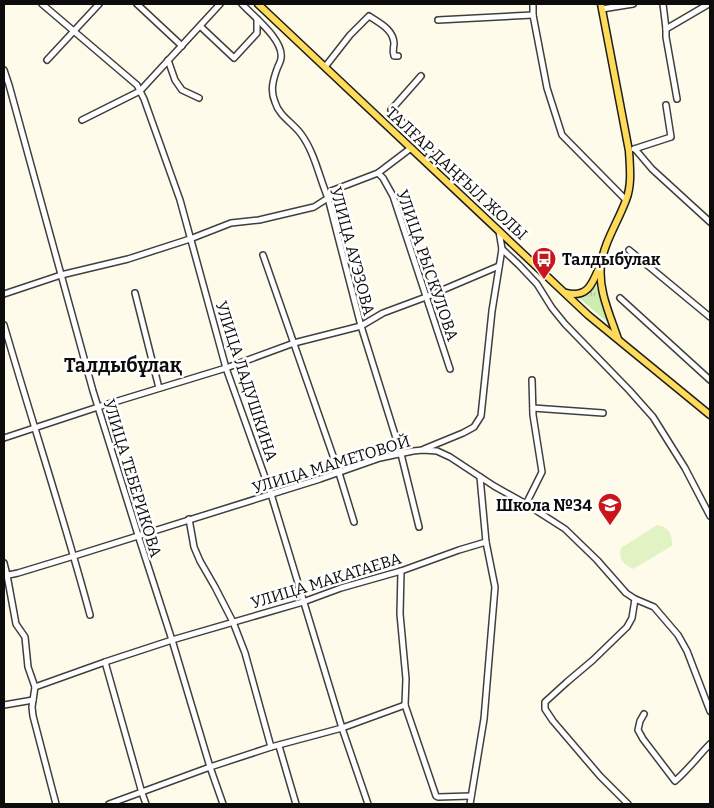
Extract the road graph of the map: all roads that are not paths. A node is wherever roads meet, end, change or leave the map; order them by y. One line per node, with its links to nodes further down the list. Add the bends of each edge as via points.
1 (42, 4): 17 (street, УЛИЦА ЛАДУШКИНА)
2 (99, 4): 17 (street)
3 (137, 4): 18 (street)
4 (220, 4): 15 (street)
5 (242, 4): 13 (street, УЛИЦА АУЭЗОВА)
6 (533, 4): 12 (street)
7 (633, 4): 11 (street)
8 (663, 4): 16 (street)
9 (261, 5): 22 (main road, ТАЛҒАР ДАҢҒЫЛ ЖОЛЫ)
10 (707, 5): 16 (street)
11 (601, 7): 31 (main road)
12 (533, 15): 14 (street); 35 (street, via 546,88 562,135)
13 (257, 19): 15 (street, via 257,33 234,58); 34 (street, УЛИЦА АУЭЗОВА, via 272,34 282,57 273,84 275,104 312,152)
14 (438, 20)
15 (200, 26): 18 (street)
16 (666, 29): 27 (street)
17 (74, 31): 20 (street); 25 (street, УЛИЦА ЛАДУШКИНА)
18 (182, 46): 21 (street)
19 (398, 56): 22 (street, via 394,56 390,31 369,16)
20 (47, 60)
21 (168, 60): 25 (street); 26 (street, via 182,90)
22 (325, 67): 30 (main road, ТАЛҒАР ДАҢҒЫЛ ЖОЛЫ)
23 (4, 70): 44 (street, УЛИЦА ТЕБЕРИКОВА)
24 (421, 76): 32 (street, via 391,110 431,154)
25 (140, 91): 29 (street); 38 (street, УЛИЦА ЛАДУШКИНА, via 180,200)
26 (199, 98)
27 (677, 99)
28 (666, 105): 31 (street, via 671,137)
29 (82, 120)
30 (411, 148): 32 (main road, ТАЛҒАР ДАҢҒЫЛ ЖОЛЫ); 33 (street)
31 (632, 150): 35 (main road); 36 (street)
32 (425, 161): 37 (main road, ТАЛҒАР ДАҢҒЫЛ ЖОЛЫ)
33 (378, 173): 34 (street, via 331,191); 48 (street, УЛИЦА РЫСКУЛОВА, via 393,196)
34 (328, 198): 38 (street, via 314,207 231,223); 52 (street, УЛИЦА АУЭЗОВА)
35 (626, 200): 42 (main road)
36 (710, 222)
37 (499, 231): 39 (street); 46 (main road, ТАЛҒАР ДАҢҒЫЛ ЖОЛЫ)
38 (190, 239): 44 (street, via 128,259); 55 (street, УЛИЦА ЛАДУШКИНА)
39 (502, 249): 43 (street); 72 (street, via 537,284 565,324 654,417)
40 (628, 250): 50 (street)
41 (263, 255): 54 (street)
42 (601, 265): 46 (main road, via 582,294); 53 (main road, via 604,297)
43 (499, 266): 48 (street); 66 (street, via 481,416 474,427)
44 (61, 275): 47 (street); 60 (street, УЛИЦА ТЕБЕРИКОВА)
45 (135, 293): 59 (street)
46 (565, 293): 53 (main road, ТАЛҒАР ДАҢҒЫЛ ЖОЛЫ)
47 (4, 294)
48 (426, 297): 52 (street, via 383,313); 56 (street, УЛИЦА РЫСКУЛОВА)
49 (620, 298): 58 (street)
50 (710, 317)
51 (4, 325): 64 (street)
52 (361, 326): 54 (street); 67 (street, УЛИЦА АУЭЗОВА)
53 (619, 340): 63 (main road, ТАЛҒАР ДАҢҒЫЛ ЖОЛЫ)
54 (294, 343): 55 (street); 68 (street)
55 (226, 368): 59 (street); 70 (street, УЛИЦА ЛАДУШКИНА)
56 (450, 369)
57 (532, 380): 61 (street)
58 (710, 380)
59 (159, 388): 60 (street)
60 (98, 407): 64 (street); 76 (street, УЛИЦА ТЕБЕРИКОВА)
61 (533, 408): 62 (street); 71 (street, via 542,472)
62 (603, 413)
63 (710, 415)
64 (34, 427): 65 (street); 78 (street)
65 (4, 438)
66 (423, 450): 67 (street, УЛИЦА МАМЕТОВОЙ); 69 (street, УЛИЦА МАМЕТОВОЙ, via 450,457)
67 (402, 454): 68 (street, УЛИЦА МАМЕТОВОЙ, via 380,458); 75 (street, УЛИЦА АУЭЗОВА)
68 (339, 473): 70 (street, УЛИЦА МАМЕТОВОЙ); 74 (street)
69 (480, 477): 71 (street, УЛИЦА МАМЕТОВОЙ); 77 (street)
70 (271, 494): 73 (street, УЛИЦА МАМЕТОВОЙ); 83 (street, УЛИЦА ЛАДУШКИНА)
71 (526, 504): 82 (street, УЛИЦА МАМЕТОВОЙ, via 571,535)
72 (710, 516)
73 (190, 519): 76 (street, УЛИЦА МАМЕТОВОЙ); 85 (street, via 194,547)
74 (354, 522)
75 (419, 527)
76 (138, 536): 78 (street, УЛИЦА МАМЕТОВОЙ); 86 (street, УЛИЦА ТЕБЕРИКОВА)
77 (486, 542): 80 (street, УЛИЦА МАКАТАЕВА); 100 (street, via 495,588 484,719)
78 (74, 556): 81 (street, УЛИЦА МАМЕТОВОЙ); 84 (street)
79 (4, 563): 81 (street)
80 (401, 571): 83 (street, УЛИЦА МАКАТАЕВА); 91 (street)
81 (6, 575): 88 (street, via 16,624 25,637 28,667)
82 (635, 599): 92 (street, УЛИЦА МАМЕТОВОЙ, via 654,607 678,635); 108 (street, via 632,618 627,626 546,702 553,721)
83 (303, 602): 85 (street, УЛИЦА МАКАТАЕВА); 94 (street, УЛИЦА ЛАДУШКИНА)
84 (90, 615)
85 (233, 622): 86 (street, УЛИЦА МАКАТАЕВА); 97 (street)
86 (172, 640): 87 (street, УЛИЦА МАКАТАЕВА); 98 (street, УЛИЦА ТЕБЕРИКОВА)
87 (105, 662): 88 (street, УЛИЦА МАКАТАЕВА); 99 (street)
88 (35, 687): 89 (street)
89 (33, 700): 90 (street); 101 (street, via 33,716)
90 (4, 705)
91 (405, 705): 94 (street); 100 (street, via 436,796)
92 (710, 711)
93 (644, 714): 95 (street, via 638,730 675,781)
94 (342, 728): 96 (street); 106 (street, УЛИЦА ЛАДУШКИНА)
95 (710, 744)
96 (279, 746): 97 (street); 105 (street)
97 (272, 747): 98 (street)
98 (210, 767): 99 (street); 104 (street, УЛИЦА ТЕБЕРИКОВА)
99 (142, 793): 102 (street); 103 (street)
100 (472, 796): 107 (street)
101 (56, 804)
102 (109, 804)
103 (146, 804)
104 (223, 804)
105 (296, 804)
106 (368, 804)
107 (470, 804)
108 (628, 804)

